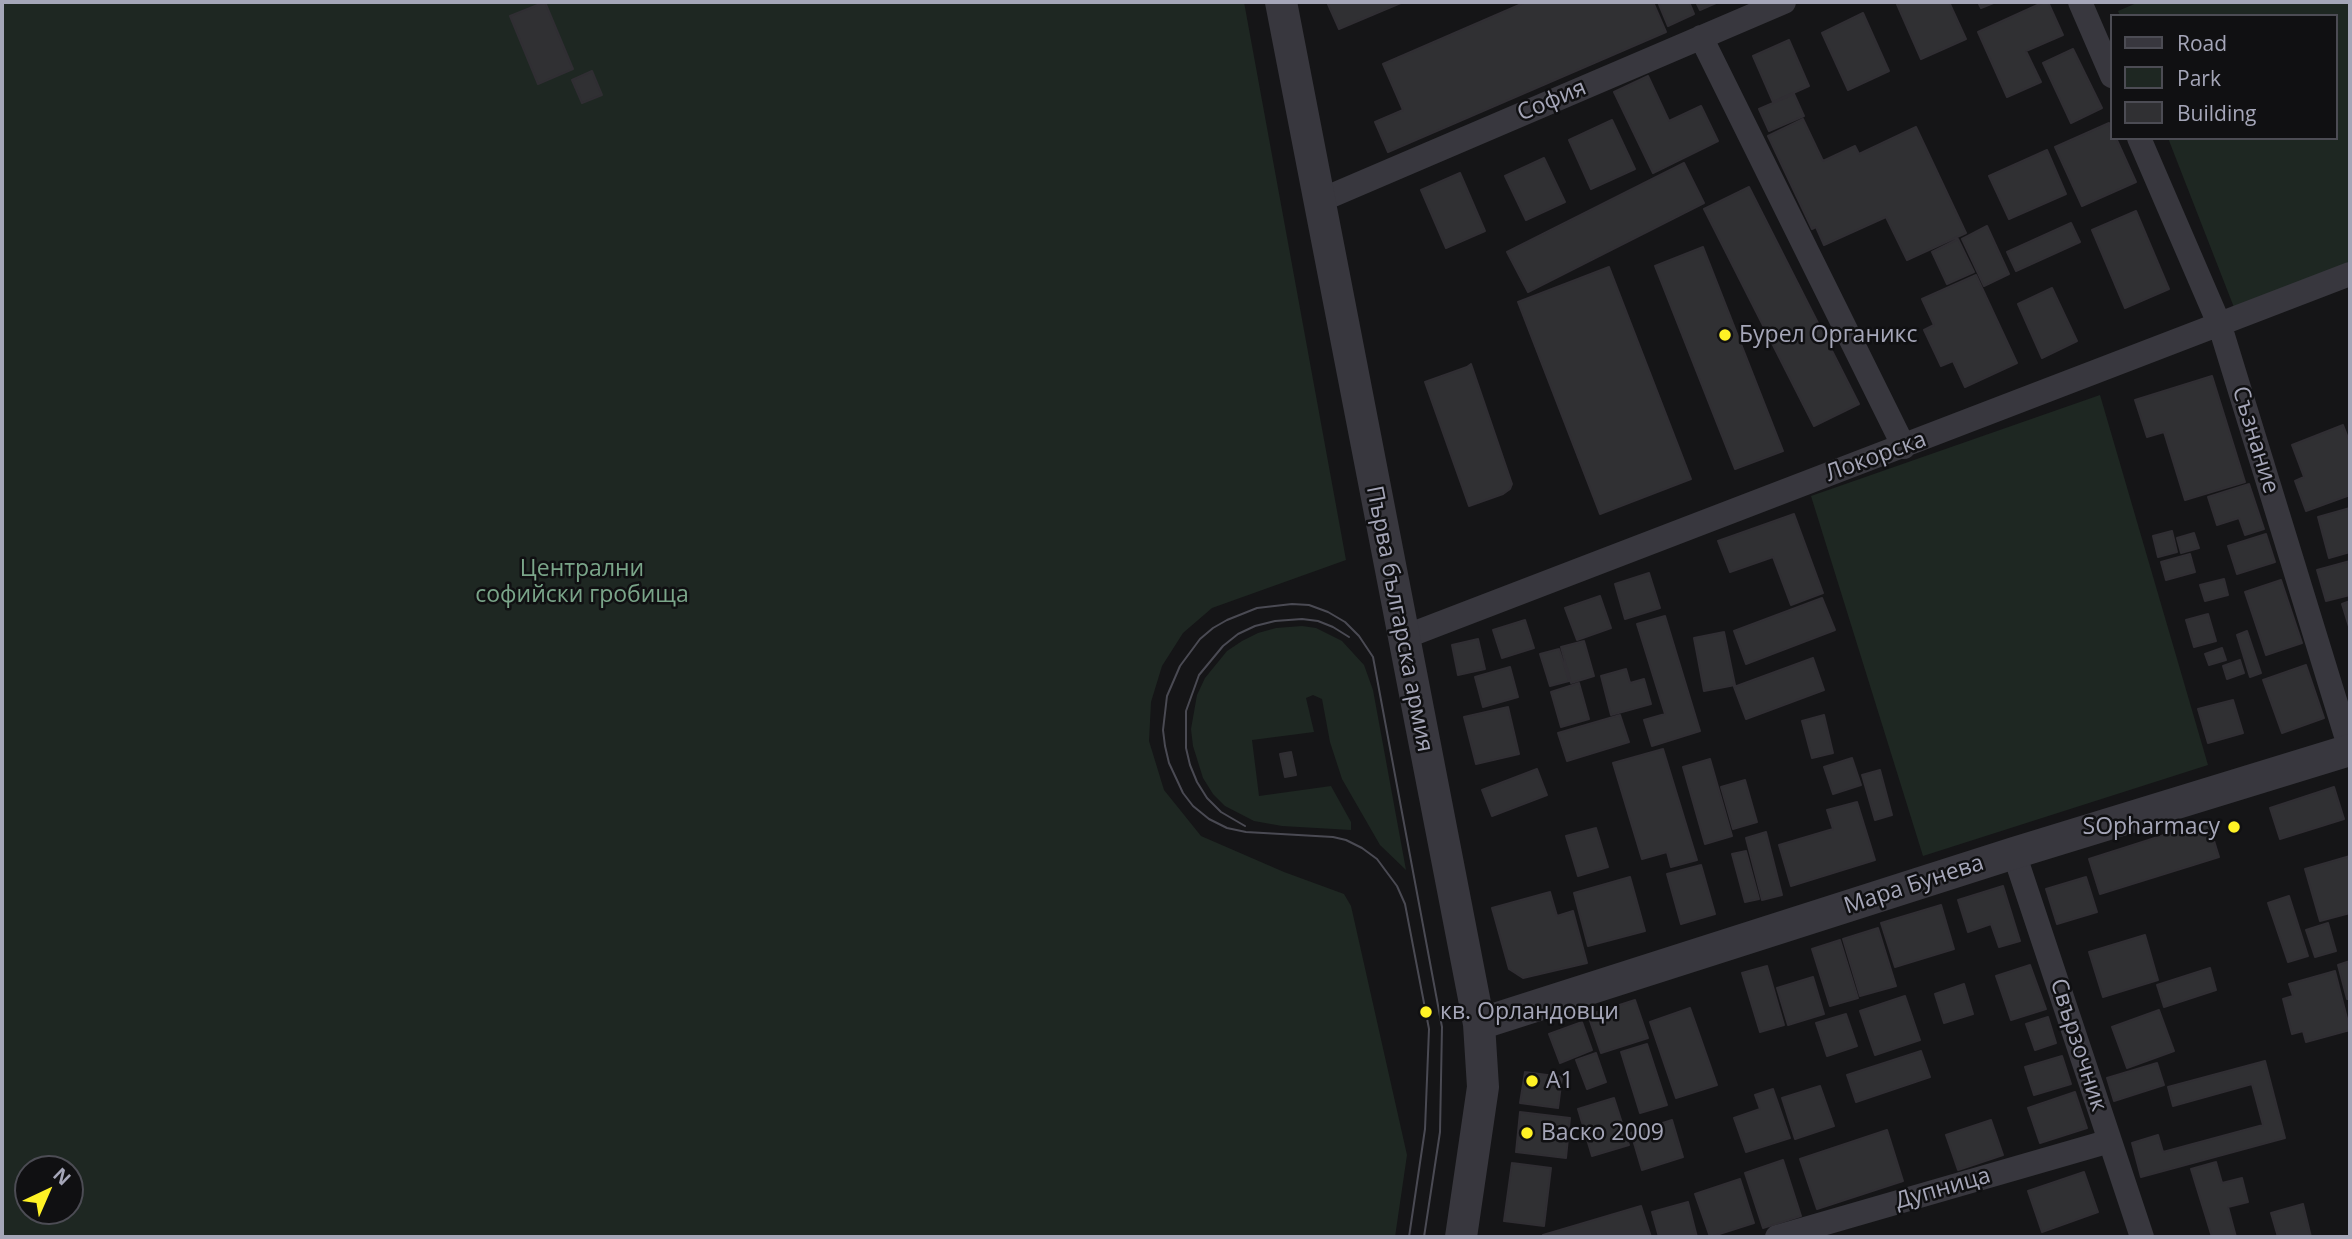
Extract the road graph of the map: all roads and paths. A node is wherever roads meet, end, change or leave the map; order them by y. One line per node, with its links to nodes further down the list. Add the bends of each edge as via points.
1 (1280, 2): 7 (street, Първа българска армия)
2 (1784, 2): 4 (street, София)
3 (2080, 2): 5 (street)
4 (1702, 37): 7 (street, София); 10 (street)
5 (2110, 71)
6 (2140, 140): 9 (street, Съзнание)
7 (1319, 201): 11 (street, Първа българска армия)
8 (2350, 274): 9 (street, Локорска)
9 (2220, 326): 10 (street, Локорска); 12 (street, Съзнание)
10 (1903, 447): 11 (street, Локорска)
11 (1402, 638): 14 (street, Първа българска армия)
12 (2350, 750): 13 (street, Мара Бунева)
13 (2014, 853): 14 (street, Мара Бунева); 15 (street, Свързочник)
14 (1479, 1024): 16 (street, Първа българска армия, via 1482,1087)
15 (2110, 1141): 17 (street, Дупница); 18 (street, Свързочник)
16 (1461, 1237)
17 (1777, 1237)
18 (2142, 1237)

